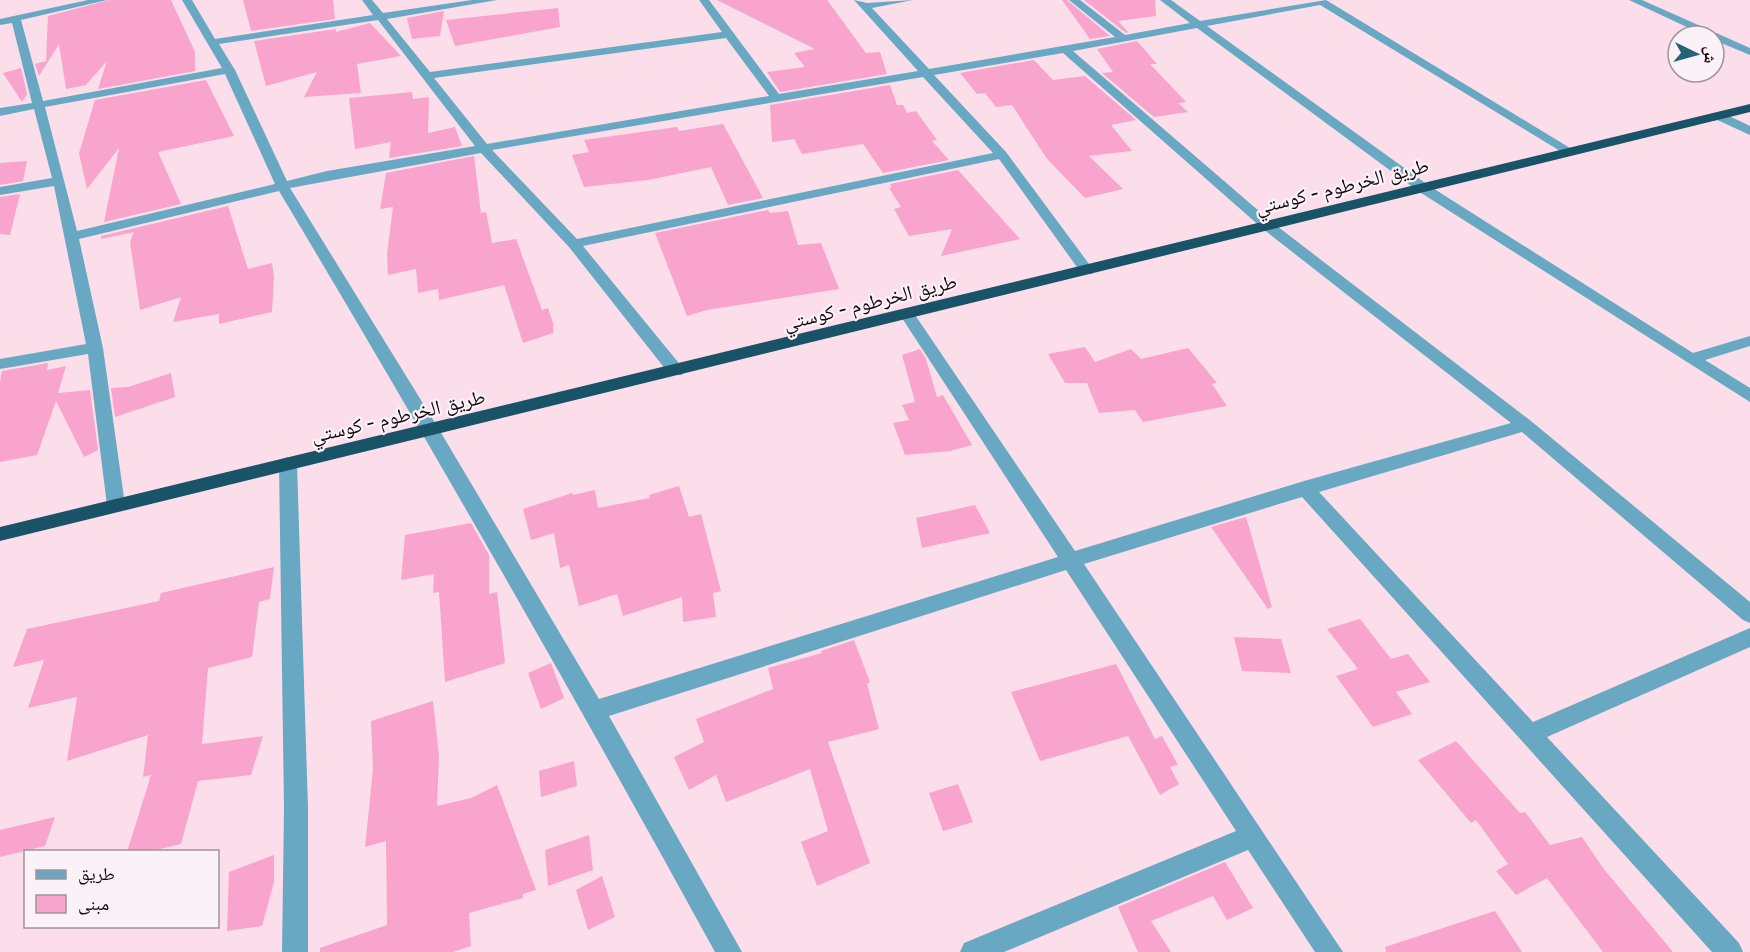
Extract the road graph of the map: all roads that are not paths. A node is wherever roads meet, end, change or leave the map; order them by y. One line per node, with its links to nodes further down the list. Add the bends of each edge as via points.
1 (102, 0): 15 (street)
2 (187, 0): 20 (street)
3 (367, 0): 14 (street)
4 (492, 0): 14 (street)
5 (704, 0): 18 (street)
6 (908, 0): 12 (street)
7 (1074, 0): 19 (street)
8 (1165, 0): 17 (street)
9 (1634, 0): 13 (street)
10 (1320, 1): 17 (street); 33 (street)
11 (1662, 2): 13 (street)
12 (862, 3): 24 (street)
13 (1644, 5): 22 (street)
14 (381, 15): 20 (street); 25 (street)
15 (16, 19): 16 (street); 27 (street)
16 (0, 22)
17 (1201, 24): 19 (street); 37 (street)
18 (729, 34): 25 (street); 26 (street)
19 (1123, 38): 21 (street)
20 (214, 42): 23 (street)
21 (1065, 49): 24 (street); 39 (street)
22 (1750, 52)
23 (229, 70): 27 (street); 36 (street)
24 (926, 72): 26 (street); 34 (street)
25 (427, 76): 32 (street)
26 (776, 98): 32 (street)
27 (38, 106): 29 (street); 35 (street)
28 (1750, 108): 30 (highway, طريق الخرطوم - كوستي)
29 (0, 112)
30 (1719, 116): 31 (street); 33 (highway, طريق الخرطوم - كوستي)
31 (1750, 131)
32 (485, 150): 36 (street); 41 (street)
33 (1569, 151): 37 (highway, طريق الخرطوم - كوستي)
34 (1002, 156): 41 (street); 42 (street)
35 (58, 181): 38 (street); 40 (street)
36 (282, 185): 40 (street); 51 (street)
37 (1423, 188): 39 (highway, طريق الخرطوم - كوستي); 46 (street)
38 (0, 191)
39 (1268, 226): 42 (highway, طريق الخرطوم - كوستي); 50 (street)
40 (70, 237): 45 (street)
41 (574, 244): 48 (street)
42 (1087, 271): 43 (highway, طريق الخرطوم - كوستي)
43 (908, 315): 48 (highway, طريق الخرطوم - كوستي); 56 (street)
44 (1750, 341): 46 (street)
45 (95, 348): 47 (street); 54 (street)
46 (1693, 358): 49 (street)
47 (0, 364)
48 (676, 371): 51 (highway, طريق الخرطوم - كوستي)
49 (1750, 396)
50 (1525, 425): 53 (street); 57 (street)
51 (431, 430): 52 (highway, طريق الخرطوم - كوستي); 59 (street)
52 (288, 464): 54 (highway, طريق الخرطوم - كوستي); 62 (street, via 296,808)
53 (1304, 488): 56 (street); 60 (street)
54 (116, 505): 55 (highway, طريق الخرطوم - كوستي)
55 (0, 534)
56 (1070, 559): 59 (street); 61 (street)
57 (1750, 614)
58 (1750, 637): 60 (street)
59 (594, 711): 63 (street)
60 (1529, 734): 66 (street)
61 (1253, 836): 64 (street); 65 (street)
62 (295, 952)
63 (729, 952)
64 (973, 952)
65 (1330, 952)
66 (1730, 952)

